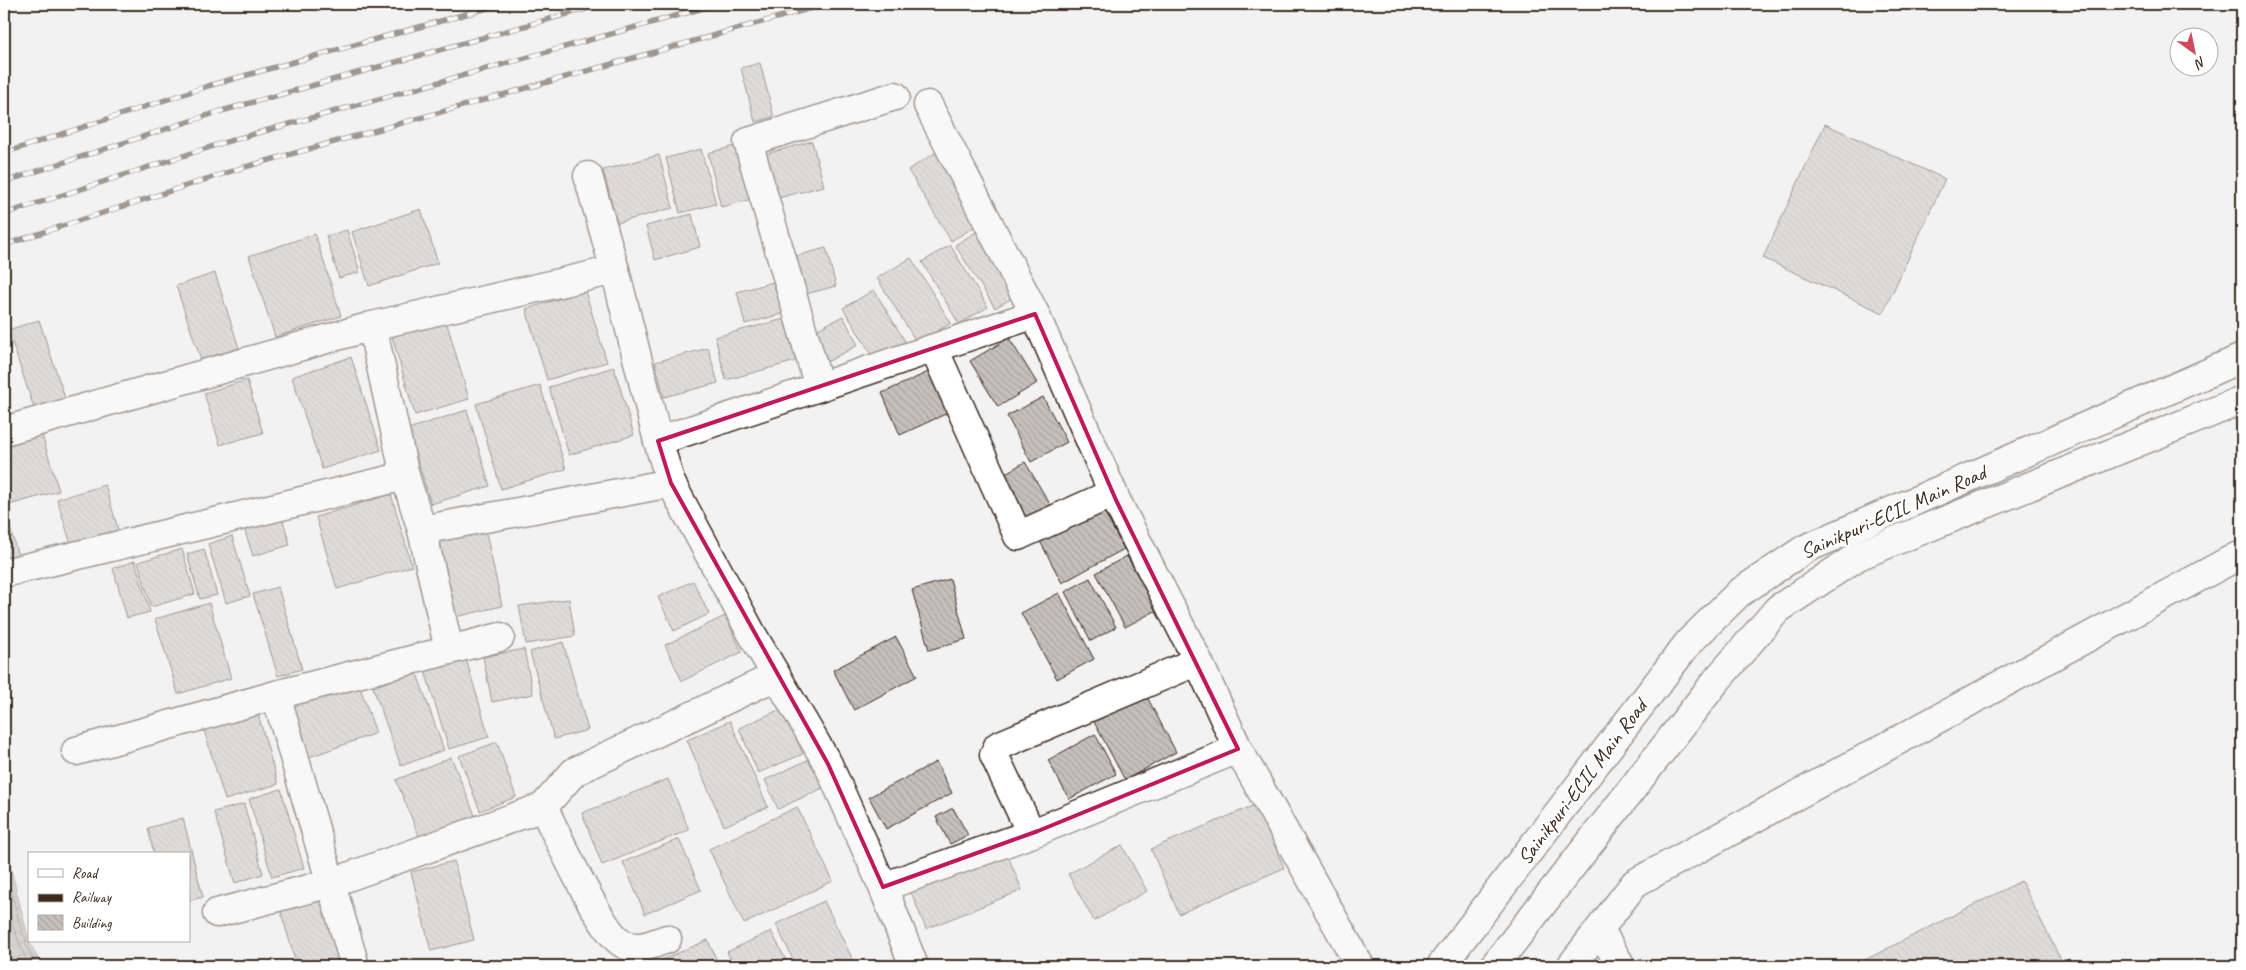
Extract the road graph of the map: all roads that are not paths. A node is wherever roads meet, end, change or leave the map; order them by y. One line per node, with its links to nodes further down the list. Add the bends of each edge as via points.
1 (894, 96): 9 (street, via 748,142)
2 (928, 106): 5 (street)
3 (588, 176): 4 (street)
4 (615, 270): 6 (street); 12 (street)
5 (1035, 314): 7 (street); 15 (street)
6 (372, 326): 11 (street); 13 (street)
7 (934, 349): 9 (street); 15 (street, via 1018,536)
8 (2242, 358): 36 (street, Sainikpuri-ECIL Main Road, via 1805,549 1739,593 1689,642)
9 (819, 387): 12 (street)
10 (2242, 400): 37 (street, Sainikpuri-ECIL Main Road, via 1858,556 1778,609 1716,682)
11 (4, 431)
12 (658, 441): 14 (street)
13 (405, 476): 16 (street); 18 (street)
14 (671, 483): 16 (street); 22 (street)
15 (1113, 493): 21 (street)
16 (422, 530): 20 (street)
17 (2242, 556): 31 (street, via 1635,883)
18 (4, 573)
19 (500, 638): 20 (street)
20 (449, 650): 23 (street)
21 (1198, 661): 24 (street); 27 (street, via 998,746 994,755)
22 (776, 676): 26 (street, via 574,772); 29 (street, via 828,764)
23 (276, 695): 25 (street); 28 (street)
24 (1238, 749): 27 (street); 35 (street)
25 (76, 751)
26 (543, 807): 28 (street); 32 (street, via 609,932 622,944 639,948)
27 (1031, 834): 29 (street)
28 (331, 884): 30 (street); 33 (street)
29 (883, 887): 34 (street)
30 (217, 913)
31 (1600, 930): 38 (street); 39 (street)
32 (667, 939)
33 (355, 966)
34 (912, 966)
35 (1360, 966)
36 (1441, 966)
37 (1494, 966)
38 (1571, 966)
39 (1621, 966)

